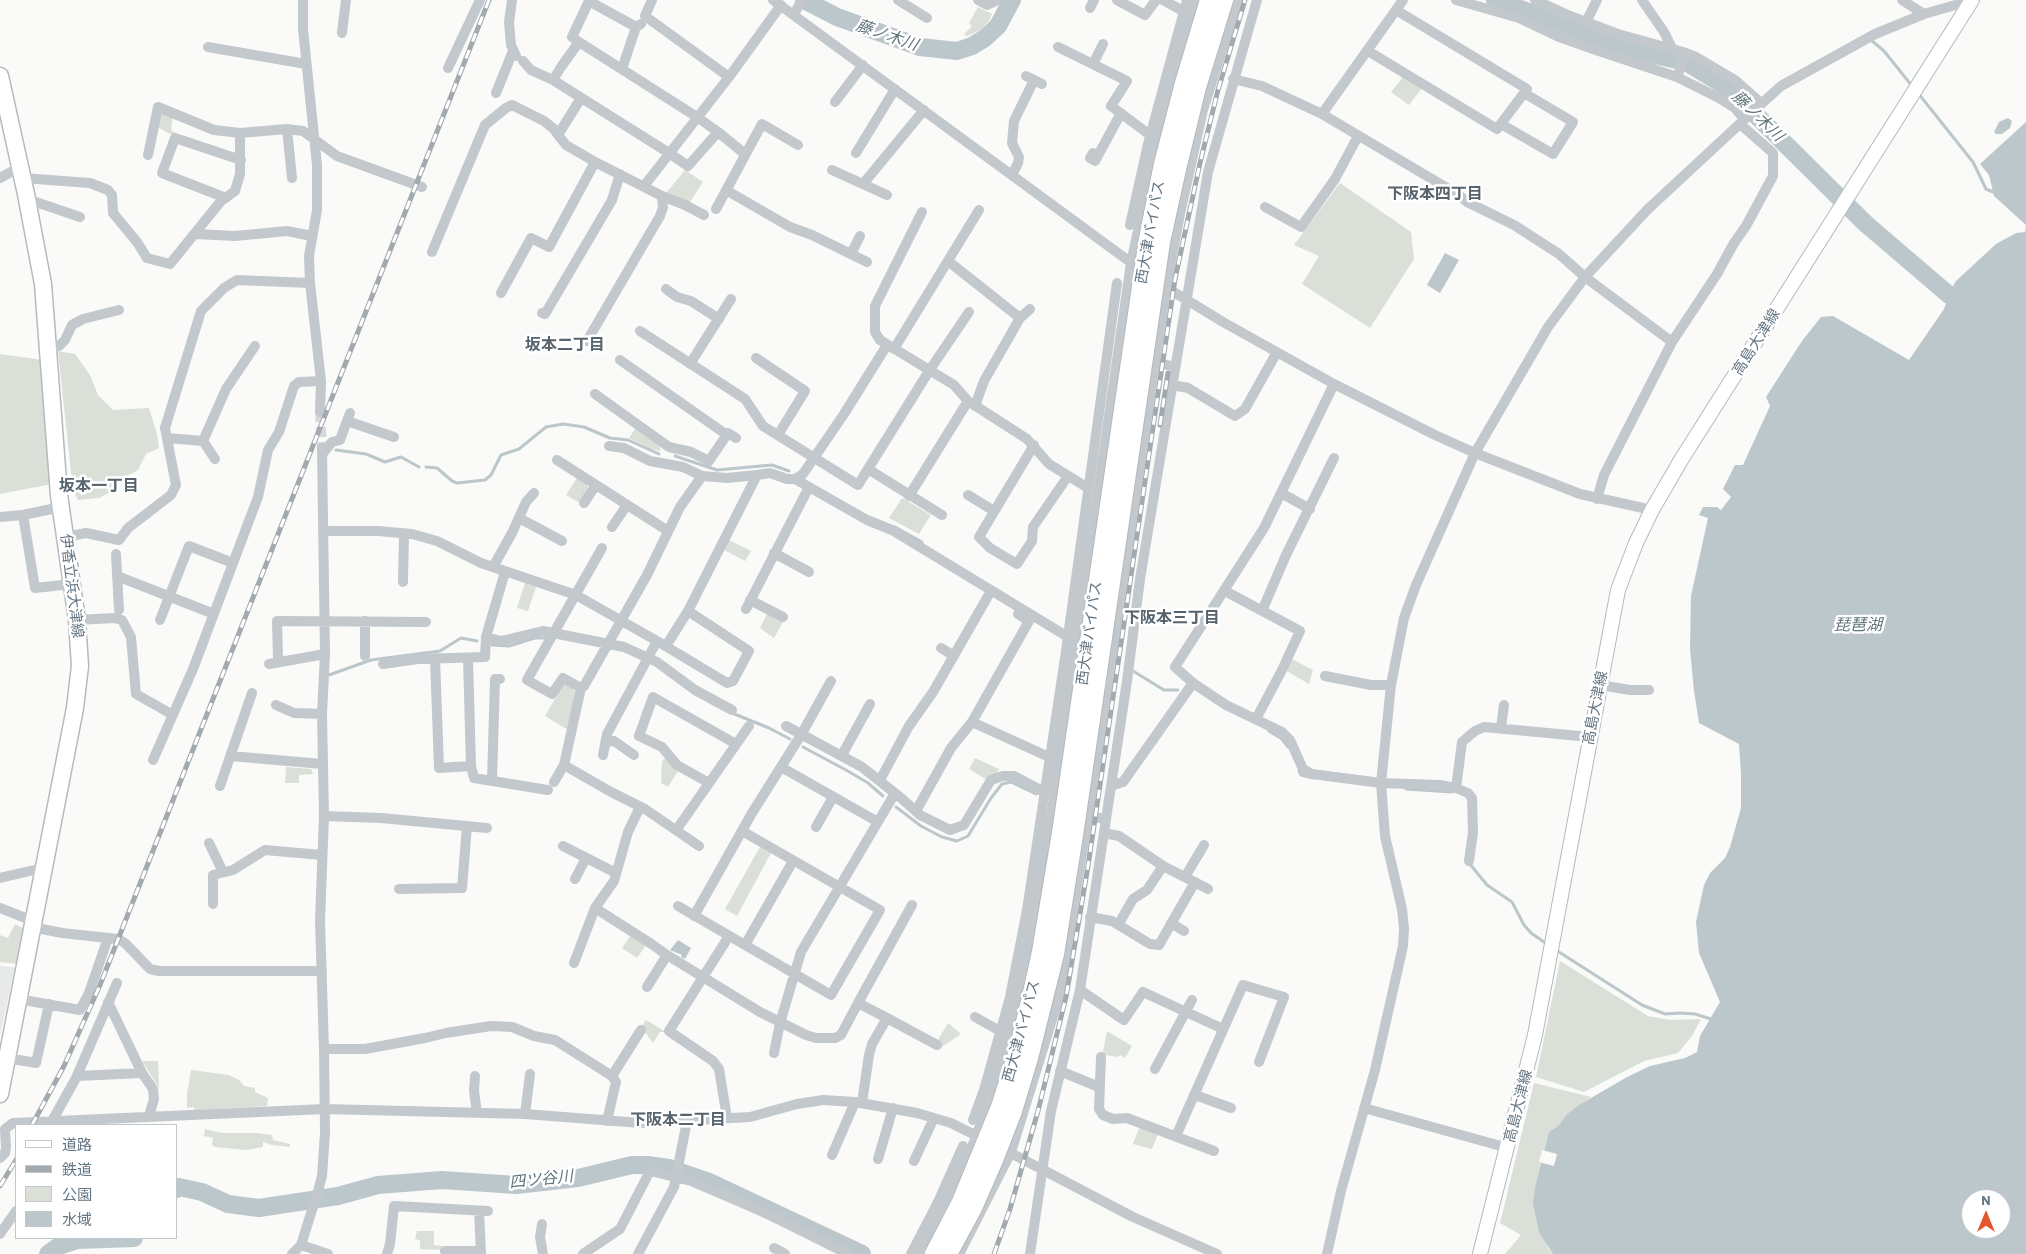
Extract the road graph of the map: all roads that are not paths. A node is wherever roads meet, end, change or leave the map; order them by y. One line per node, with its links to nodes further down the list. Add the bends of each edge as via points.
1 (303, 0): 44 (street)
2 (346, 0): 35 (street)
3 (480, 0): 47 (street)
4 (512, 0): 43 (street, via 509,22)
5 (652, 0): 31 (street)
6 (898, 0): 32 (street)
7 (978, 0): 8 (street, via 987,5)
8 (998, 0)
9 (1117, 0): 10 (street, via 1145,15)
10 (1156, 0)
11 (1163, 0): 28 (street)
12 (1187, 0): 28 (street)
13 (1198, 0): 49 (street)
14 (1209, 0): 409 (highway, 西大津バイパス, bridge, via 1184,83 1148,239 1060,833 1030,1002 997,1115 961,1202)
15 (1224, 0): 410 (highway, 西大津バイパス, bridge, via 1197,87 1161,242 1054,954 1030,1058 1013,1111 980,1192)
16 (1237, 0): 117 (street, via 1202,110)
17 (1257, 0): 53 (street)
18 (1403, 0): 27 (street)
19 (1456, 0): 52 (street, via 1519,18 1592,49)
20 (1535, 0): 33 (street)
21 (1597, 0): 33 (street)
22 (1642, 0): 40 (street)
23 (1902, 0): 30 (street)
24 (1972, 0): 30 (street); 181 (main road, 高島大津線)
25 (801, 2): 29 (street)
26 (777, 3): 29 (street); 51 (street)
27 (1396, 10): 41 (street); 58 (street, via 1527,89)
28 (1184, 11): 49 (street)
29 (794, 14): 46 (street)
30 (1924, 14): 62 (street, via 1867,38 1781,86)
31 (645, 16): 34 (street); 51 (street)
32 (929, 17)
33 (1586, 22): 40 (street)
34 (636, 27): 36 (street, via 588,1 572,38); 48 (street)
35 (342, 33)
36 (579, 42): 48 (street); 54 (street)
37 (1103, 44): 45 (street)
38 (208, 47): 44 (street)
39 (1058, 47): 45 (street)
40 (1672, 48): 42 (street)
41 (1368, 51): 65 (street, via 1363,53); 68 (street, via 1497,128)
42 (1686, 53): 52 (street); 62 (street, via 1736,80)
43 (517, 56): 54 (street, via 532,70); 57 (street)
44 (306, 64): 75 (street)
45 (1093, 64): 64 (street, via 1127,81 1111,106)
46 (863, 65): 56 (street); 61 (street)
47 (448, 68)
48 (622, 69): 66 (street)
49 (1169, 71): 59 (street)
50 (0, 76): 85 (main road, 伊香立浜大津線)
51 (729, 77): 66 (street)
52 (1677, 77): 67 (street, via 1735,108)
53 (1233, 79): 65 (street, via 1262,86); 121 (street, via 1208,172)
54 (553, 80): 60 (street)
55 (1034, 80): 87 (street, via 1014,121 1012,143 1019,157)
56 (895, 89): 63 (street); 78 (street)
57 (496, 93)
58 (1524, 93): 68 (street); 68 (street, via 1573,122 1553,154)
59 (1163, 94): 73 (street); 90 (street)
60 (581, 98): 72 (street); 77 (street)
61 (835, 102)
62 (1760, 104): 67 (street)
63 (924, 110): 87 (street); 91 (street)
64 (1121, 113): 73 (street); 79 (street, via 1095,161 1090,158)
65 (1322, 114): 74 (street)
66 (697, 117): 70 (street); 77 (street)
67 (1744, 120): 114 (street, via 1647,210); 131 (street, via 1773,152 1773,176 1746,226)
68 (1501, 124)
69 (287, 129): 71 (street); 75 (street, via 303,131); 89 (street)
70 (718, 132): 77 (street, via 688,166); 80 (street)
71 (240, 133): 81 (street, via 214,130 158,107); 82 (street)
72 (558, 135): 83 (street, via 566,145); 109 (street, via 544,121 512,105 485,125)
73 (1150, 135): 90 (street)
74 (1358, 136): 99 (street, via 1335,178 1301,227); 114 (street, via 1467,202 1514,225 1559,254)
75 (314, 138): 93 (street, via 337,156); 107 (street, via 317,210)
76 (798, 145): 80 (street, via 762,124)
77 (669, 152): 92 (street)
78 (856, 153)
79 (1093, 153)
80 (745, 154): 94 (street)
81 (148, 155)
82 (241, 160): 97 (street, via 235,191); 97 (street, via 176,138 162,173)
83 (595, 162): 86 (street); 119 (street, via 549,247 531,238)
84 (832, 170): 91 (street)
85 (22, 172): 88 (street); 98 (main road, 伊香立浜大津線); 106 (street, via 108,190 112,195 113,213 146,258 170,264)
86 (620, 174): 92 (street); 126 (street, via 612,200)
87 (1012, 175): 113 (street)
88 (0, 178)
89 (292, 178)
90 (1141, 181): 105 (street); 113 (street)
91 (863, 184): 95 (street)
92 (644, 186): 96 (street)
93 (422, 187)
94 (726, 190): 100 (street); 110 (street, via 790,227)
95 (887, 195)
96 (662, 196): 103 (street); 130 (street, via 660,216)
97 (226, 198): 106 (street)
98 (27, 199): 104 (street); 132 (main road, 伊香立浜大津線, via 43,284)
99 (1265, 207)
100 (716, 209)
101 (979, 210): 111 (street)
102 (922, 212): 134 (street, via 875,306 875,332)
103 (704, 215)
104 (80, 217)
105 (1130, 225)
106 (195, 234): 107 (street, via 235,236 286,231)
107 (312, 236): 115 (street)
108 (860, 236): 110 (street)
109 (432, 252)
110 (851, 254): 112 (street)
111 (948, 261): 127 (street); 134 (street)
112 (868, 262)
113 (1132, 263): 117 (street); 122 (street)
114 (1585, 276): 131 (street); 157 (street, via 1548,328)
115 (310, 283): 143 (street); 152 (street, via 237,280 201,311 165,428)
116 (1117, 283): 122 (street)
117 (1165, 288): 121 (street); 139 (street)
118 (666, 290): 128 (street, via 691,300)
119 (501, 293)
120 (731, 299): 128 (street)
121 (1187, 299): 135 (street); 141 (street)
122 (1120, 307): 136 (street)
123 (1030, 309): 127 (street)
124 (120, 310): 132 (street, via 83,319 72,325 59,346)
125 (969, 312): 142 (street)
126 (543, 316)
127 (1020, 318): 148 (street)
128 (719, 319): 140 (street)
129 (640, 331): 140 (street)
130 (587, 341)
131 (1672, 342): 175 (street, via 1604,475)
132 (48, 346): 178 (main road, 伊香立浜大津線)
133 (255, 346): 153 (street, via 226,389)
134 (891, 347): 142 (street); 158 (street)
135 (1277, 352): 144 (street); 145 (street, via 1245,409 1235,416 1188,388)
136 (1113, 354): 139 (street); 146 (street)
137 (756, 358): 150 (street, via 805,391)
138 (620, 360): 156 (street, via 732,436 708,461 691,452)
139 (1154, 361): 141 (street); 233 (street)
140 (690, 364): 150 (street, via 745,400 763,426)
141 (1175, 367): 145 (street)
142 (930, 371): 148 (street, via 954,385); 163 (street)
143 (320, 382): 149 (street); 196 (street, via 299,382 294,386 279,432 268,450 258,497)
144 (1334, 384): 157 (street); 172 (street)
145 (1172, 385): 236 (street)
146 (1108, 390): 169 (street); 232 (street)
147 (595, 394): 156 (street)
148 (972, 403): 154 (street); 174 (street)
149 (320, 412)
150 (778, 435): 158 (street)
151 (394, 437): 188 (street, via 348,417 340,440 323,450)
152 (167, 438): 153 (street); 191 (street, via 176,485 171,495 128,528 119,540 86,533)
153 (203, 441): 160 (street)
154 (1034, 444): 166 (street, via 1049,464); 180 (street)
155 (609, 446): 162 (street, via 624,448 650,461)
156 (669, 447): 162 (street)
157 (1475, 453): 175 (street); 241 (street, via 1404,618)
158 (815, 457): 163 (street, via 858,485); 167 (street, via 803,474)
159 (1334, 458): 179 (street)
160 (215, 459)
161 (557, 460): 168 (street)
162 (665, 464): 165 (street, via 683,467)
163 (868, 469): 174 (street)
164 (758, 474): 165 (street, via 727,478); 167 (street, via 770,473); 210 (street)
165 (702, 476): 189 (street)
166 (1068, 476): 169 (street); 180 (street, via 1033,527 1032,541 1017,564 978,537)
167 (795, 479): 170 (street)
168 (596, 485): 176 (street); 177 (street)
169 (1088, 488): 221 (street)
170 (807, 490): 182 (street); 194 (street); 221 (street, via 892,530)
171 (534, 493): 186 (street)
172 (1281, 493): 179 (street); 204 (street, via 1264,528)
173 (968, 495): 180 (street)
174 (909, 496): 184 (street)
175 (1598, 499): 181 (street)
176 (584, 503)
177 (626, 505): 187 (street); 189 (street)
178 (61, 507): 183 (street); 191 (main road, 伊香立浜大津線)
179 (1310, 509): 209 (street)
180 (994, 510)
181 (1652, 510): 242 (main road, 高島大津線, via 1618,590)
182 (842, 513)
183 (23, 515): 185 (street); 202 (street, via 35,588)
184 (942, 515)
185 (0, 517)
186 (519, 518): 192 (street); 197 (street)
187 (612, 527)
188 (323, 531): 190 (street); 216 (street)
189 (668, 531): 215 (street)
190 (404, 534): 197 (street, via 437,541); 201 (street)
191 (66, 537): 202 (main road, 伊香立浜大津線)
192 (562, 541)
193 (602, 548): 205 (street)
194 (774, 553): 199 (street); 212 (street, via 748,604)
195 (116, 554): 200 (street)
196 (233, 563): 206 (street, via 189,546); 211 (street)
197 (493, 567): 198 (street)
198 (505, 572): 205 (street); 220 (street)
199 (810, 572)
200 (118, 576): 206 (street); 208 (street)
201 (403, 582)
202 (72, 584): 213 (main road, 伊香立浜大津線)
203 (976, 589): 207 (street)
204 (1225, 591): 209 (street); 240 (street, via 1176,667)
205 (576, 595): 215 (street); 219 (street)
206 (169, 596): 211 (street); 214 (street)
207 (988, 596): 227 (street); 253 (street, via 1029,621)
208 (119, 610)
209 (1262, 610): 252 (street, via 1300,631)
210 (688, 611): 222 (street); 222 (street, via 749,651 733,681 727,683)
211 (214, 614): 251 (street)
212 (783, 618)
213 (77, 620): 251 (street, via 122,620 131,637 136,694); 303 (main road, 伊香立浜大津線, via 80,666 75,708)
214 (160, 620)
215 (621, 620): 222 (street); 223 (street)
216 (325, 621): 217 (street); 225 (street); 229 (street, via 277,621)
217 (365, 621): 218 (street); 226 (street)
218 (426, 622)
219 (553, 633): 220 (street, via 534,632 501,641); 223 (street); 243 (street, via 527,680 552,694 563,678)
220 (486, 637): 231 (street, via 485,657)
221 (1068, 637): 232 (street)
222 (662, 643): 228 (street)
223 (607, 644): 228 (street); 243 (street)
224 (941, 648): 227 (street)
225 (324, 654): 234 (street); 250 (street)
226 (365, 656)
227 (954, 656): 271 (street, via 909,726)
228 (648, 657): 249 (street, via 694,690); 259 (street, via 607,734)
229 (278, 658)
230 (435, 658): 231 (street); 235 (street); 269 (street, via 439,768)
231 (468, 658): 269 (street)
232 (1070, 658): 233 (street); 265 (street); 283 (street)
233 (1109, 662): 236 (street); 285 (street)
234 (269, 664)
235 (383, 664)
236 (1128, 673): 276 (street)
237 (1325, 676): 241 (street, via 1371,685)
238 (500, 679): 272 (street, via 495,679)
239 (831, 681): 257 (street)
240 (1194, 683): 252 (street, via 1226,705); 276 (street, via 1123,782)
241 (1391, 685): 274 (street)
242 (1600, 685): 244 (street); 258 (main road, 高島大津線)
243 (581, 688): 268 (street)
244 (1649, 690)
245 (252, 693): 264 (street)
246 (870, 704): 263 (street)
247 (276, 705): 250 (street, via 294,713)
248 (1504, 705): 256 (street)
249 (732, 710)
250 (322, 714): 267 (street)
251 (173, 715): 266 (street)
252 (1256, 719): 274 (street, via 1282,732 1290,740 1303,769 1312,774)
253 (972, 722): 265 (street); 282 (street, via 951,748)
254 (749, 726): 261 (street)
255 (786, 726): 257 (street)
256 (1501, 728): 258 (street); 277 (street, via 1484,727 1462,742)
257 (801, 735): 263 (street); 270 (street)
258 (1590, 737): 381 (main road, 高島大津線, via 1535,1035)
259 (606, 742): 260 (street, via 614,742 634,755); 262 (street)
260 (635, 744)
261 (736, 744): 273 (street); 273 (street, via 653,697 639,736 662,747 677,766)
262 (603, 755)
263 (842, 755): 271 (street)
264 (231, 756): 267 (street); 275 (street)
265 (1049, 757): 278 (street)
266 (153, 760)
267 (322, 764): 284 (street)
268 (564, 765): 272 (street, via 551,786); 281 (street)
269 (471, 766): 272 (street, via 474,778)
270 (781, 767): 280 (street); 292 (street)
271 (880, 780): 279 (street)
272 (492, 781)
273 (709, 783): 291 (street)
274 (1381, 783): 277 (street); 366 (street, via 1385,836 1402,909 1404,938 1380,1052)
275 (221, 786)
276 (1111, 786): 286 (street)
277 (1456, 788): 301 (street, via 1472,798)
278 (1044, 792): 282 (street, via 1014,776 992,780 964,825 950,830); 283 (street)
279 (895, 793): 282 (street); 287 (street)
280 (833, 797): 287 (street); 289 (street)
281 (640, 807): 291 (street); 305 (street, via 628,832)
282 (916, 811)
283 (1047, 811): 285 (street); 345 (street, via 1010,997); 360 (street, via 1035,921 1015,1017)
284 (324, 816): 288 (street); 298 (street)
285 (1087, 816): 286 (street); 383 (street, via 1058,997)
286 (1106, 819): 293 (street)
287 (878, 822): 309 (street)
288 (467, 826): 290 (street); 310 (street, via 462,888)
289 (816, 827)
290 (487, 828)
291 (677, 829): 297 (street)
292 (742, 831): 300 (street); 317 (street)
293 (1104, 833): 302 (street, via 1119,836); 318 (street)
294 (209, 843): 304 (street)
295 (1204, 844): 308 (street)
296 (563, 846): 299 (street)
297 (698, 846)
298 (322, 855): 304 (street, via 265,850 242,865); 328 (street)
299 (586, 858): 305 (street); 307 (street)
300 (793, 861): 309 (street); 325 (street)
301 (1469, 861)
302 (1163, 866): 308 (street); 321 (street, via 1147,890 1132,899)
303 (43, 868): 306 (street); 320 (main road, 伊香立浜大津線)
304 (223, 872): 312 (street, via 213,875)
305 (616, 873): 316 (street)
306 (0, 878)
307 (575, 879)
308 (1190, 880): 311 (street); 319 (street)
309 (838, 887): 329 (street, via 801,952); 329 (street, via 880,910 831,995)
310 (399, 889)
311 (1208, 889)
312 (213, 904)
313 (912, 905): 337 (street)
314 (678, 906): 317 (street)
315 (0, 908): 320 (street)
316 (595, 908): 326 (street); 327 (street)
317 (694, 916): 323 (street)
318 (1090, 917): 321 (street); 333 (street)
319 (1171, 923): 321 (street, via 1159,945 1150,944); 322 (street)
320 (32, 924): 324 (street, via 62,933); 334 (main road, 伊香立浜大津線)
321 (1118, 924)
322 (1184, 931)
323 (729, 936): 325 (street); 330 (street)
324 (108, 938): 328 (street, via 122,941 150,969 159,971); 338 (street, via 80,1010)
325 (745, 945): 329 (street)
326 (666, 955): 330 (street); 332 (street)
327 (574, 962)
328 (322, 971): 347 (street)
329 (794, 973): 342 (street)
330 (703, 978): 342 (street); 371 (street, via 669,1031 713,1061 719,1069)
331 (117, 983): 336 (street)
332 (647, 987)
333 (1080, 990): 339 (street, via 1124,1020 1143,992); 353 (street)
334 (18, 999): 338 (street); 350 (main road, 伊香立浜大津線)
335 (1192, 1000): 339 (street)
336 (108, 1002): 354 (street); 356 (street)
337 (858, 1003): 341 (street); 342 (street, via 841,1035 835,1038 816,1038)
338 (49, 1004): 350 (street, via 36,1063)
339 (1186, 1012): 343 (street); 352 (street)
340 (975, 1017): 345 (street)
341 (887, 1018): 346 (street, via 925,1035); 363 (street, via 872,1044)
342 (780, 1023): 348 (street)
343 (1223, 1029): 351 (street, via 1243,985 1284,997); 362 (street)
344 (641, 1030): 358 (street)
345 (1000, 1030): 360 (street)
346 (937, 1045)
347 (324, 1049): 358 (street, via 365,1049 503,1026 555,1040); 367 (street)
348 (774, 1053)
349 (1102, 1057): 359 (street)
350 (8, 1058): 361 (main road, 伊香立浜大津線)
351 (1259, 1062)
352 (1155, 1069)
353 (1060, 1071): 359 (street); 388 (street)
354 (142, 1073): 356 (street); 370 (street, via 153,1089)
355 (530, 1074): 369 (street)
356 (77, 1076): 376 (street)
357 (475, 1076): 368 (street)
358 (612, 1076): 374 (street, via 616,1082)
359 (1099, 1086): 378 (street, via 1099,1109 1103,1115 1113,1119 1128,1118)
360 (988, 1091): 373 (street); 379 (street)
361 (0, 1094)
362 (1195, 1095): 365 (street); 378 (street)
363 (858, 1102): 364 (street); 371 (street, via 823,1100 750,1117); 384 (street)
364 (893, 1108): 372 (street); 386 (street)
365 (1232, 1108)
366 (1364, 1108): 381 (street); 414 (street)
367 (324, 1109): 368 (street); 370 (street); 394 (street, via 322,1176)
368 (477, 1113): 369 (street)
369 (526, 1114): 374 (street)
370 (149, 1116): 377 (street)
371 (727, 1118): 375 (street)
372 (934, 1118): 379 (street); 387 (street)
373 (973, 1120)
374 (607, 1121): 375 (street)
375 (687, 1121): 389 (street)
376 (57, 1122): 377 (street); 385 (street, via 8,1125 5,1129 5,1153)
377 (82, 1123)
378 (1176, 1136): 382 (street)
379 (978, 1137): 383 (street); 390 (street)
380 (963, 1146): 390 (street)
381 (1508, 1148): 415 (main road, 高島大津線)
382 (1214, 1151)
383 (1010, 1152): 388 (street); 411 (street)
384 (832, 1155)
385 (0, 1158)
386 (878, 1159)
387 (914, 1161)
388 (1041, 1168): 396 (street); 412 (street)
389 (676, 1173): 403 (street, via 650,1171 620,1229); 404 (street, via 674,1187); 406 (street)
390 (955, 1176): 407 (street); 408 (street)
391 (15, 1212): 393 (street)
392 (542, 1224): 402 (street)
393 (0, 1234)
394 (301, 1245): 399 (street); 400 (street)
395 (774, 1248): 405 (street)
396 (1197, 1250): 413 (street)
397 (445, 1251): 398 (street)
398 (481, 1253): 401 (street, via 484,1211 394,1206)
399 (292, 1254)
400 (328, 1254)
401 (387, 1254)
402 (543, 1254)
403 (583, 1254)
404 (638, 1254)
405 (785, 1254)
406 (848, 1254)
407 (911, 1254)
408 (922, 1254)
409 (934, 1254)
410 (948, 1254)
411 (958, 1254)
412 (1032, 1254)
413 (1217, 1254)
414 (1327, 1254)
415 (1480, 1254)

